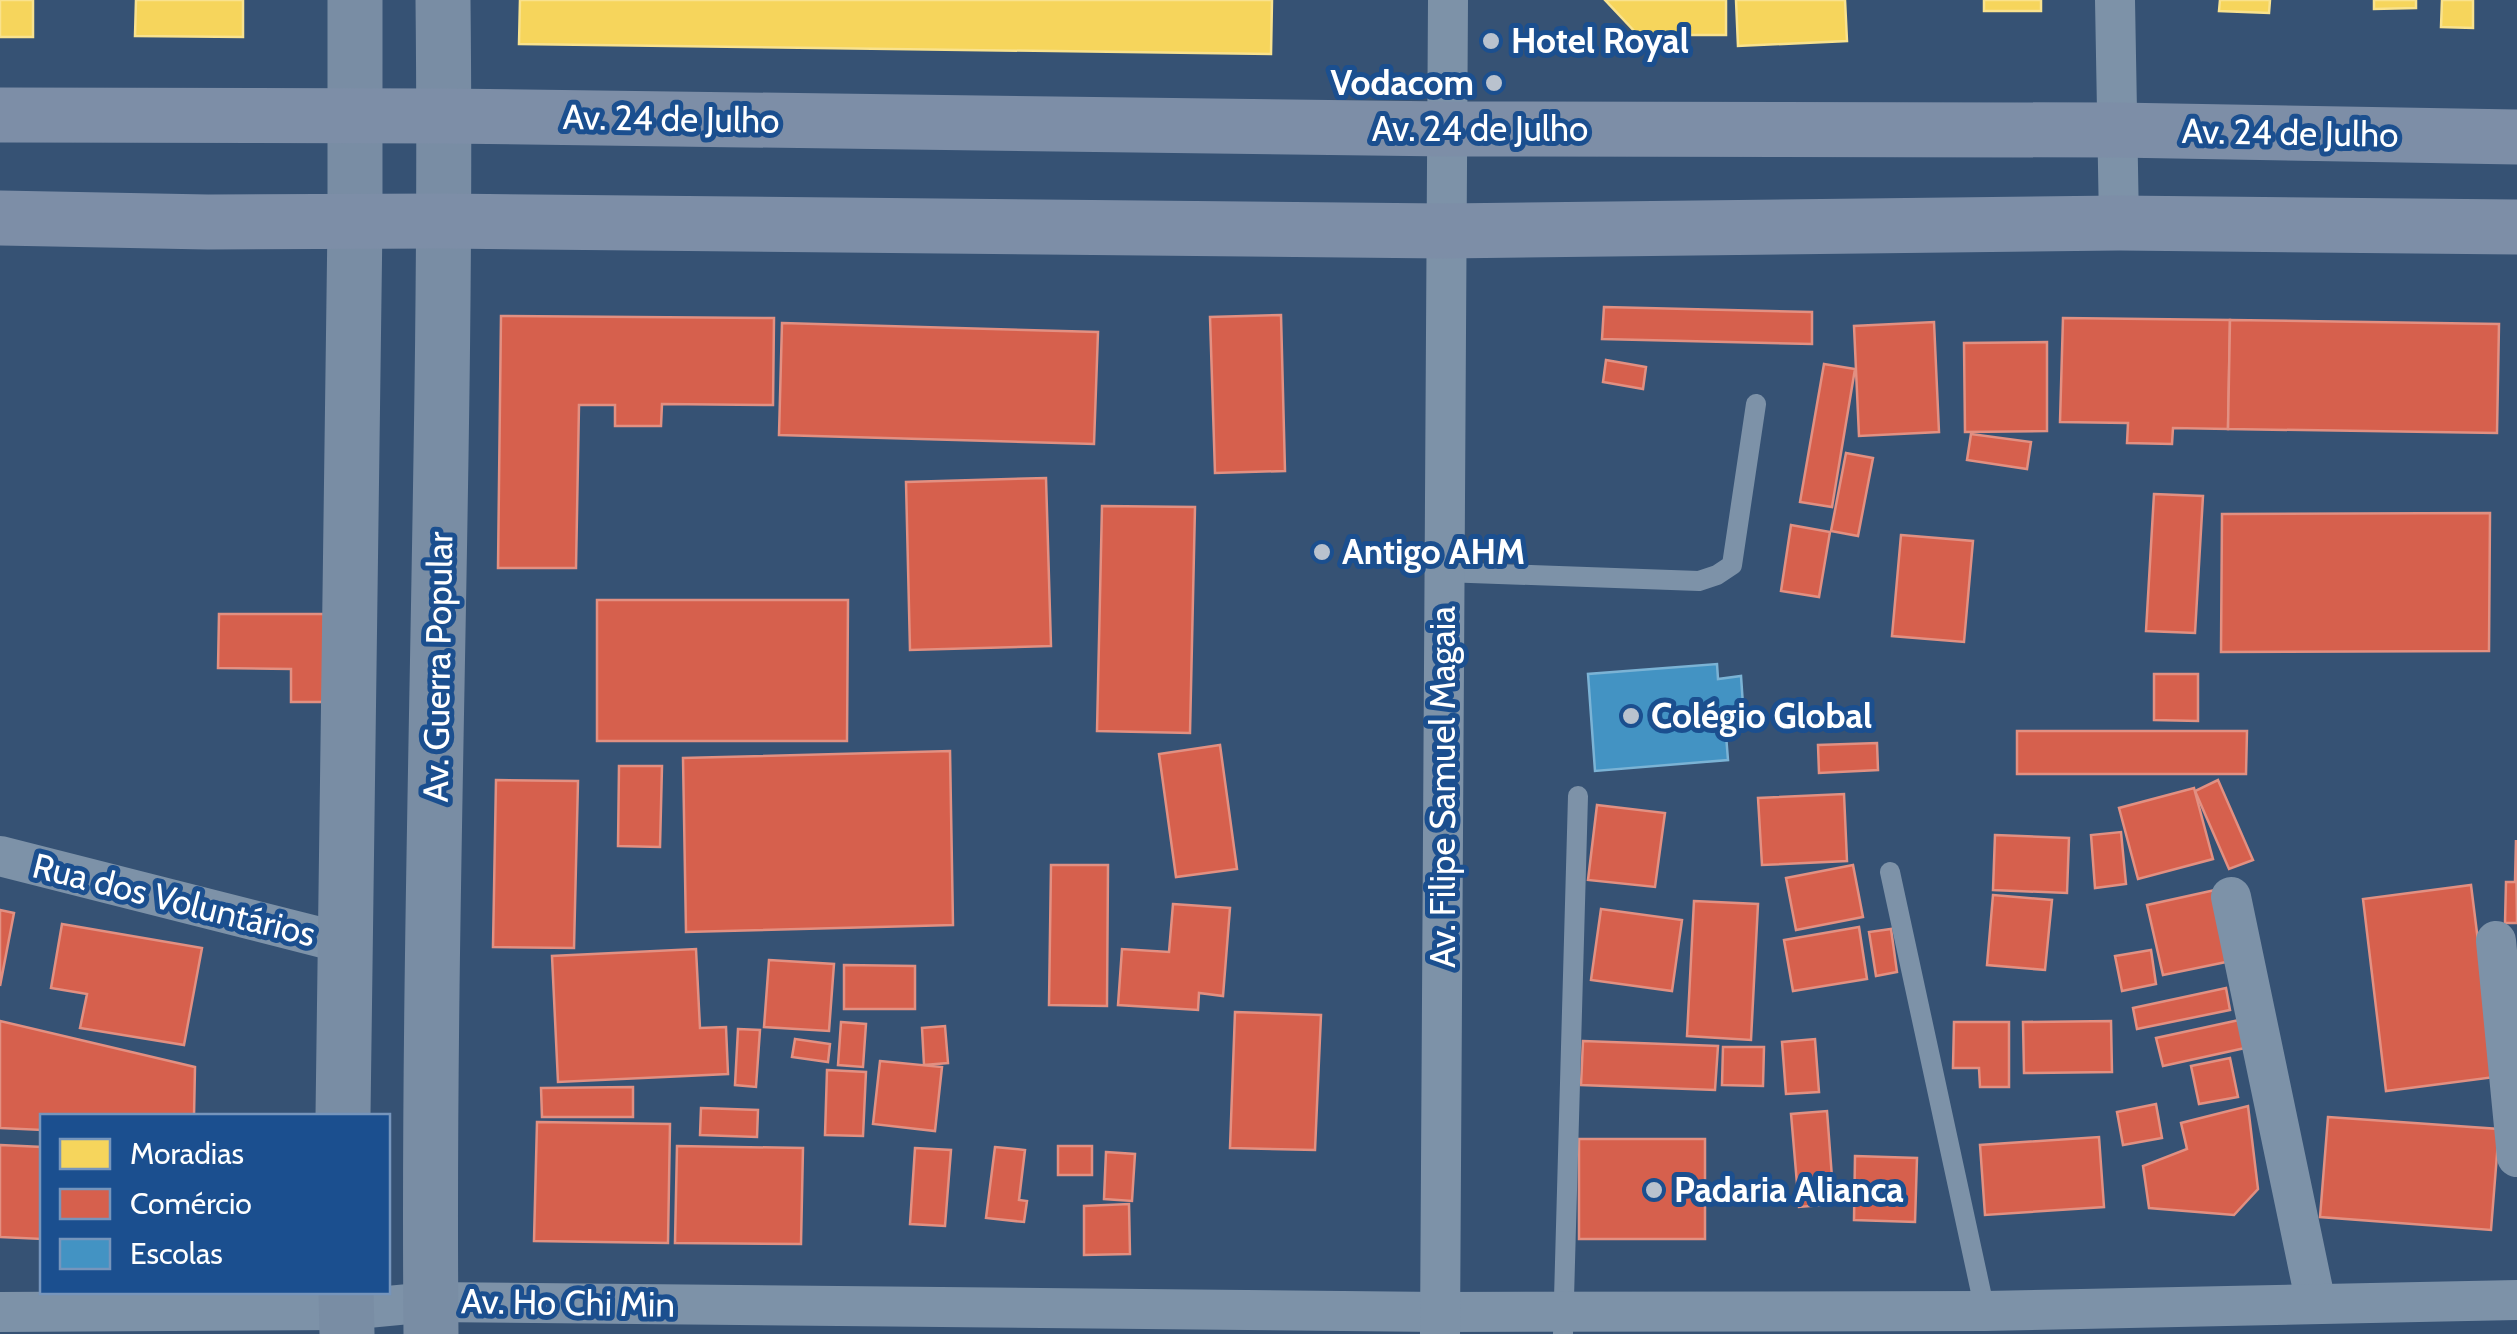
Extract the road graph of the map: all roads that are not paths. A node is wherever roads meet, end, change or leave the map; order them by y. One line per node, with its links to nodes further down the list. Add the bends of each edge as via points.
1 (355, 0): 6 (main road)
2 (442, 0): 7 (main road, Av. Guerra Popular)
3 (1448, 0): 8 (street, Av. Filipe Samuel Magaia)
4 (2115, 0): 9 (street)
5 (0, 115): 6 (main road)
6 (355, 116): 7 (main road, Av. 24 de Julho); 13 (main road)
7 (444, 116): 8 (main road, Av. 24 de Julho); 12 (main road, Av. Guerra Popular)
8 (1448, 129): 9 (main road, Av. 24 de Julho); 16 (street, Av. Filipe Samuel Magaia)
9 (2117, 130): 10 (main road, Av. 24 de Julho); 14 (street)
10 (2517, 137)
11 (0, 218): 13 (main road)
12 (444, 221): 13 (main road); 16 (main road); 32 (main road, Av. Guerra Popular)
13 (355, 222): 24 (main road)
14 (2119, 223): 15 (main road); 16 (main road)
15 (2517, 226)
16 (1445, 231): 18 (street, Av. Filipe Samuel Magaia)
17 (1756, 404): 18 (lane, via 1732,565 1718,575 1698,581)
18 (1444, 572): 33 (street, Av. Filipe Samuel Magaia)
19 (1578, 796): 34 (lane)
20 (0, 856): 24 (street, Rua dos Voluntários)
21 (1890, 872): 29 (lane)
22 (2231, 897): 28 (street)
23 (2496, 941): 26 (street)
24 (347, 944): 25 (main road)
25 (343, 1114)
26 (2517, 1157)
27 (2517, 1300): 28 (street, Av. Ho Chi Min)
28 (2316, 1304): 29 (street, Av. Ho Chi Min)
29 (1985, 1311): 34 (street, Av. Ho Chi Min)
30 (0, 1312): 31 (street, Av. Ho Chi Min)
31 (346, 1312): 32 (street, Av. Ho Chi Min)
32 (431, 1318): 33 (street, Av. Ho Chi Min)
33 (1440, 1323): 34 (street, Av. Ho Chi Min)
34 (1564, 1323)

